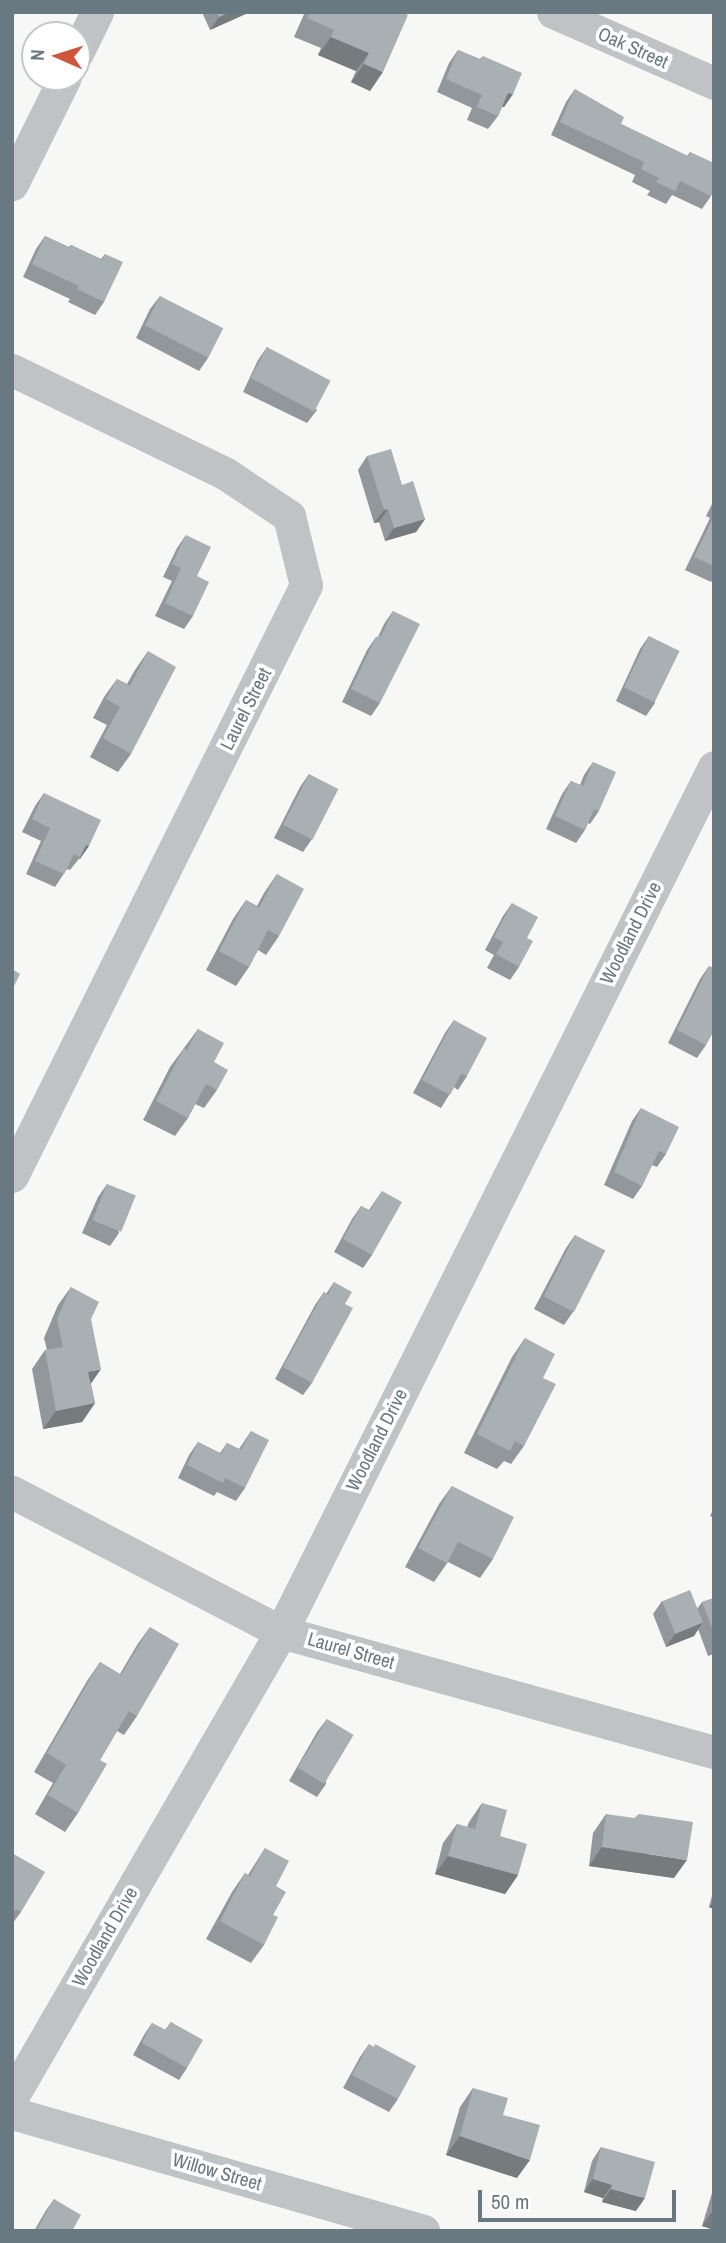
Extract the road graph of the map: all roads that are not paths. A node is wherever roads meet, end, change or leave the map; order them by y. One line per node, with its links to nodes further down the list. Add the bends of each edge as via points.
1 (553, 12): 2 (street, Oak Street)
2 (714, 83)
3 (58, 91): 4 (street)
4 (12, 184)
5 (12, 370): 7 (street, Laurel Street, via 226,474 289,516 306,585)
6 (714, 767): 9 (street, Woodland Drive)
7 (12, 1176)
8 (12, 1492): 9 (street, Laurel Street)
9 (281, 1632): 10 (street, Laurel Street); 11 (street, Woodland Drive)
10 (714, 1752)
11 (12, 2097)
12 (12, 2113): 13 (street, Willow Street)
13 (423, 2231)

